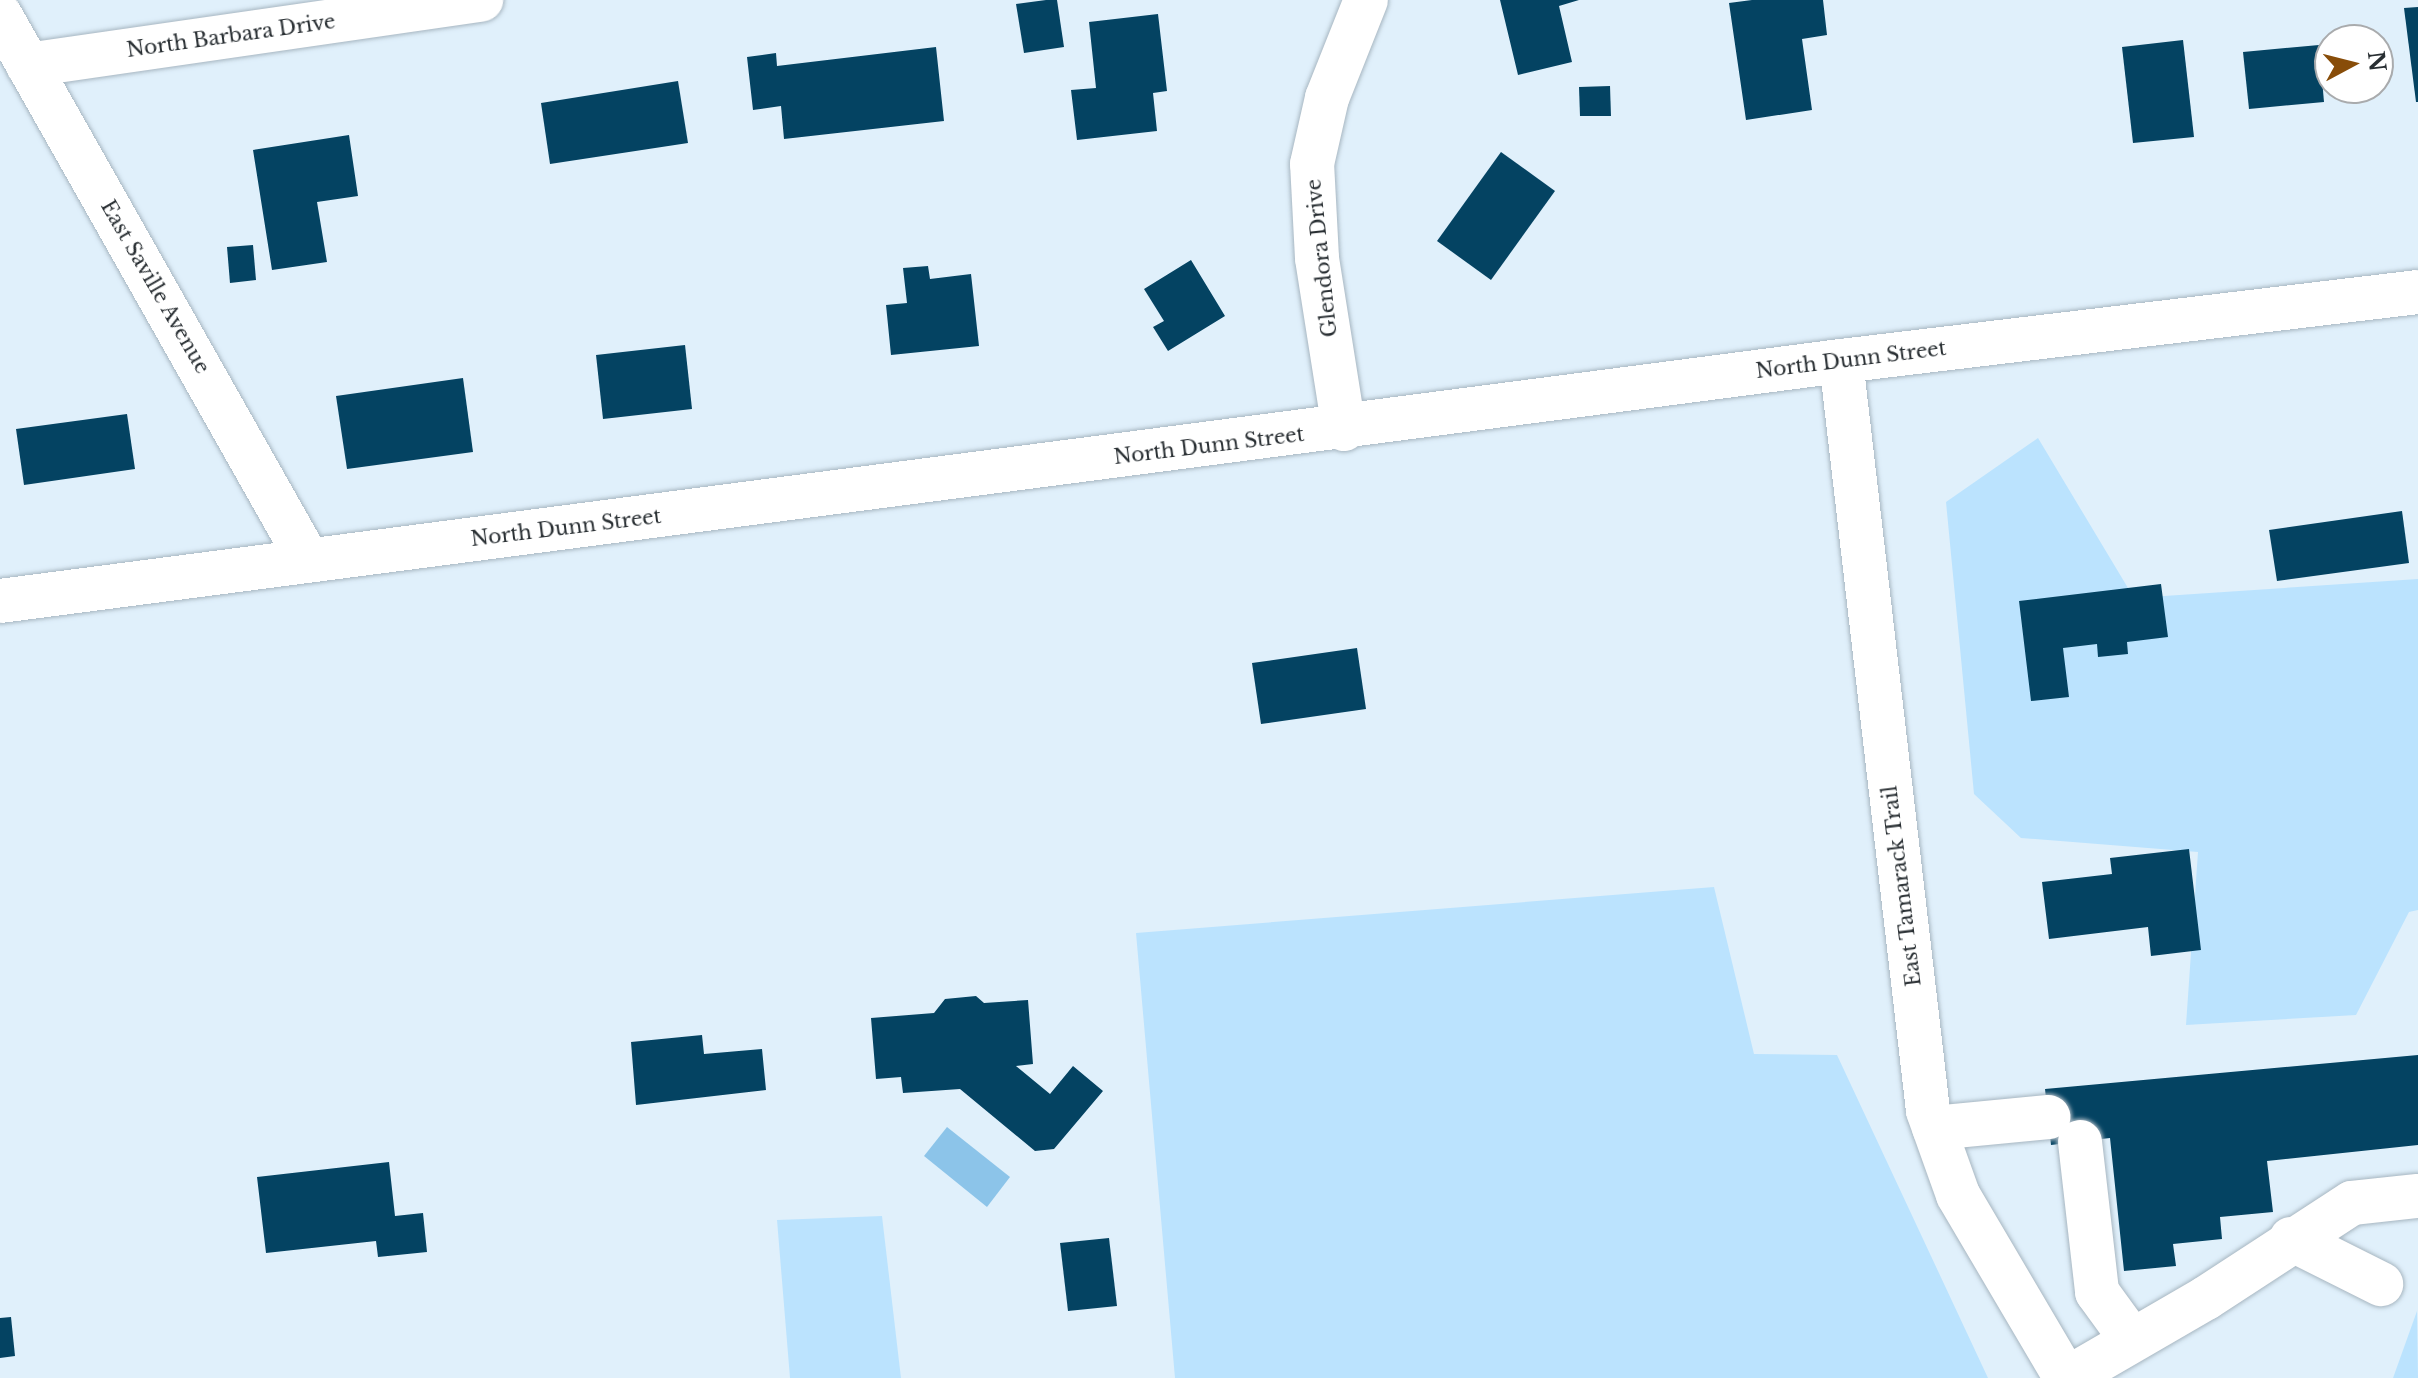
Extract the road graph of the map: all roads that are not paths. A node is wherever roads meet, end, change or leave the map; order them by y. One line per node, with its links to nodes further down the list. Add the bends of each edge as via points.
1 (481, 0): 4 (street, North Barbara Drive)
2 (1366, 0): 7 (street, Glendora Drive, via 1327,98 1312,164 1317,258)
3 (0, 15): 4 (street, East Saville Avenue)
4 (28, 65): 8 (street, East Saville Avenue)
5 (2418, 292): 6 (street, North Dunn Street)
6 (1841, 361): 7 (street, North Dunn Street); 10 (street, East Tamarack Trail)
7 (1344, 429): 8 (street, North Dunn Street)
8 (308, 560): 9 (street, North Dunn Street)
9 (0, 601)
10 (1934, 1128): 14 (street, via 2064,1129 2097,1292); 15 (street, East Tamarack Trail, via 1958,1195)
11 (2418, 1196): 12 (street, via 2352,1203)
12 (2291, 1239): 13 (street); 14 (street)
13 (2381, 1284)
14 (2132, 1340): 15 (street)
15 (2067, 1378)

